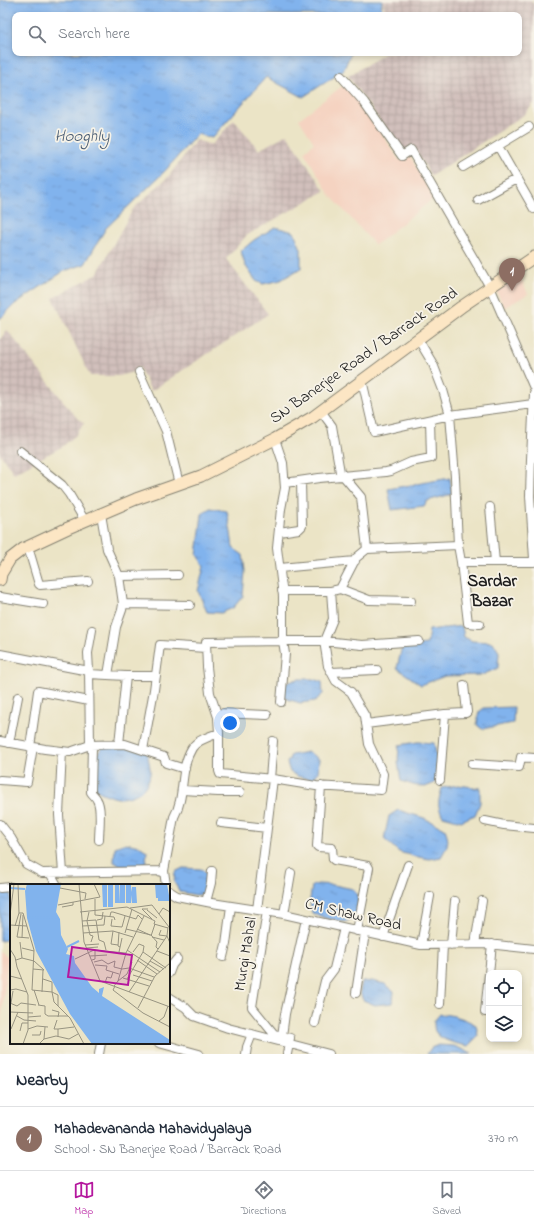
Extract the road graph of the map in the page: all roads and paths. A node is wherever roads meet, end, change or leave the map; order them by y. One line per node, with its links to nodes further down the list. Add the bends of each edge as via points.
1 (341, 76): 9 (street, via 364,102 402,156 411,150)
2 (529, 127): 3 (street)
3 (498, 146): 4 (street); 5 (street)
4 (463, 167)
5 (516, 179): 6 (street); 7 (street)
6 (478, 200)
7 (534, 209)
8 (534, 257): 9 (street, SN Banerjee Road / Barrack Road)
9 (490, 287): 10 (street, SN Banerjee Road / Barrack Road); 13 (street)
10 (418, 339): 12 (street, SN Banerjee Road / Barrack Road); 17 (street, via 433,364)
11 (139, 372): 24 (street, via 166,431)
12 (362, 380): 16 (street, SN Banerjee Road / Barrack Road); 18 (street, via 374,432)
13 (534, 388)
14 (534, 393): 15 (street)
15 (534, 404): 17 (street); 33 (street, via 530,459)
16 (321, 410): 19 (street, SN Banerjee Road / Barrack Road); 21 (street, via 332,426 340,472)
17 (450, 415): 18 (street); 29 (street)
18 (430, 420): 21 (street, via 431,458 411,462 391,471)
19 (275, 440): 23 (street, via 283,463); 24 (street, SN Banerjee Road / Barrack Road)
20 (20, 451): 27 (street, via 62,485)
21 (344, 477): 22 (street); 31 (street, via 361,497)
22 (301, 481): 23 (street); 28 (street, via 302,526 299,529)
23 (285, 483): 28 (street)
24 (179, 484): 26 (street, SN Banerjee Road / Barrack Road)
25 (490, 507): 35 (street)
26 (101, 514): 27 (street, SN Banerjee Road / Barrack Road); 38 (street, via 107,549)
27 (85, 521): 30 (street, SN Banerjee Road / Barrack Road)
28 (279, 532): 36 (street, via 277,548)
29 (458, 545): 31 (street); 34 (street)
30 (28, 547): 39 (street, SN Banerjee Road / Barrack Road, via 10,559); 40 (street, via 40,585)
31 (367, 549): 32 (street)
32 (355, 561): 36 (street); 41 (street)
33 (534, 561): 35 (street)
34 (461, 562): 35 (street); 49 (street, via 468,623)
35 (495, 562)
36 (280, 568): 42 (street)
37 (178, 575): 38 (street)
38 (119, 576): 47 (street)
39 (0, 580)
40 (88, 580)
41 (340, 589): 43 (street); 45 (street, via 369,600)
42 (282, 591): 43 (street); 51 (street)
43 (331, 591): 52 (street, via 333,619)
44 (0, 597): 46 (street)
45 (411, 600)
46 (43, 604)
47 (123, 604): 48 (street); 59 (street, via 116,627)
48 (190, 605)
49 (480, 624)
50 (92, 630): 57 (street, via 88,653)
51 (283, 641): 52 (street); 54 (street, via 206,642); 65 (street, via 285,654)
52 (324, 641): 53 (street, via 362,645); 58 (street)
53 (419, 641)
54 (206, 648): 61 (street, via 160,645); 66 (street, via 210,693)
55 (0, 654): 57 (street)
56 (377, 670): 58 (street)
57 (89, 672): 59 (street); 64 (street)
58 (331, 672): 69 (street, via 336,682 351,692 365,716)
59 (108, 675): 60 (street)
60 (126, 676): 61 (street); 74 (street)
61 (156, 676): 77 (street)
62 (464, 685): 67 (street, via 467,712)
63 (18, 697): 73 (street)
64 (89, 701): 75 (street); 76 (street, via 38,691)
65 (281, 702)
66 (217, 713): 68 (street); 70 (street)
67 (445, 714): 69 (street); 84 (street)
68 (267, 715)
69 (366, 724): 85 (street, via 369,744 383,774 381,790)
70 (218, 733): 81 (street, via 204,738 192,747); 82 (street, via 220,774)
71 (0, 741): 73 (street)
72 (273, 741): 82 (street)
73 (9, 743): 76 (street)
74 (119, 744): 75 (street); 77 (street)
75 (91, 745): 78 (street, via 70,752); 93 (street, via 92,794 98,800)
76 (32, 747): 78 (street); 83 (street, via 27,782)
77 (143, 750): 81 (street, via 164,757 166,763)
78 (62, 751): 96 (street, via 58,815)
79 (534, 758): 80 (street, via 521,757 519,767)
80 (472, 764)
81 (185, 770): 86 (street)
82 (272, 779): 85 (street); 91 (street)
83 (0, 780)
84 (440, 780)
85 (321, 786): 114 (street, via 317,846 332,848 334,860 369,868)
86 (182, 790): 87 (street); 99 (street, via 174,817)
87 (240, 792)
88 (485, 822): 92 (street)
89 (221, 823): 91 (street)
90 (0, 824): 97 (street, via 26,864 42,873)
91 (267, 828): 109 (street)
92 (534, 828)
93 (99, 840)
94 (408, 865): 115 (street)
95 (212, 870): 107 (street, via 212,883)
96 (63, 872): 97 (street); 99 (street)
97 (50, 873): 100 (street)
98 (291, 873): 111 (street)
99 (164, 880)
100 (56, 884)
101 (10, 887): 102 (street)
102 (0, 888)
103 (170, 892): 107 (street, CM Shaw Road, via 177,896)
104 (430, 896): 118 (street)
105 (455, 901): 119 (street)
106 (482, 901): 116 (street)
107 (206, 902): 108 (street, CM Shaw Road)
108 (231, 906): 109 (street, CM Shaw Road); 121 (street)
109 (257, 910): 110 (street, CM Shaw Road)
110 (267, 911): 111 (street, CM Shaw Road); 130 (street, Murgi Mahal, via 252,1007 274,1034)
111 (284, 914): 112 (street, CM Shaw Road)
112 (306, 919): 113 (street, CM Shaw Road); 130 (street)
113 (344, 928): 114 (street, CM Shaw Road); 128 (street, via 334,969 325,981)
114 (361, 932): 115 (street, CM Shaw Road); 124 (street)
115 (383, 937): 118 (street, CM Shaw Road)
116 (475, 944): 117 (street, CM Shaw Road); 119 (street, CM Shaw Road)
117 (492, 944): 120 (street, CM Shaw Road); 127 (street)
118 (420, 945): 119 (street, CM Shaw Road)
119 (447, 945): 126 (street)
120 (534, 949)
121 (223, 957)
122 (178, 959): 123 (street)
123 (170, 970)
124 (356, 993)
125 (170, 998): 129 (street, via 194,1016)
126 (440, 1004)
127 (485, 1012)
128 (315, 1023)
129 (252, 1034): 131 (street); 136 (street)
130 (282, 1036): 131 (street, Murgi Mahal, via 290,1038)
131 (289, 1043): 137 (street); 138 (street)
132 (101, 1044): 135 (street)
133 (163, 1044): 134 (street)
134 (195, 1053)
135 (99, 1054)
136 (246, 1054)
137 (287, 1054)
138 (329, 1054)

